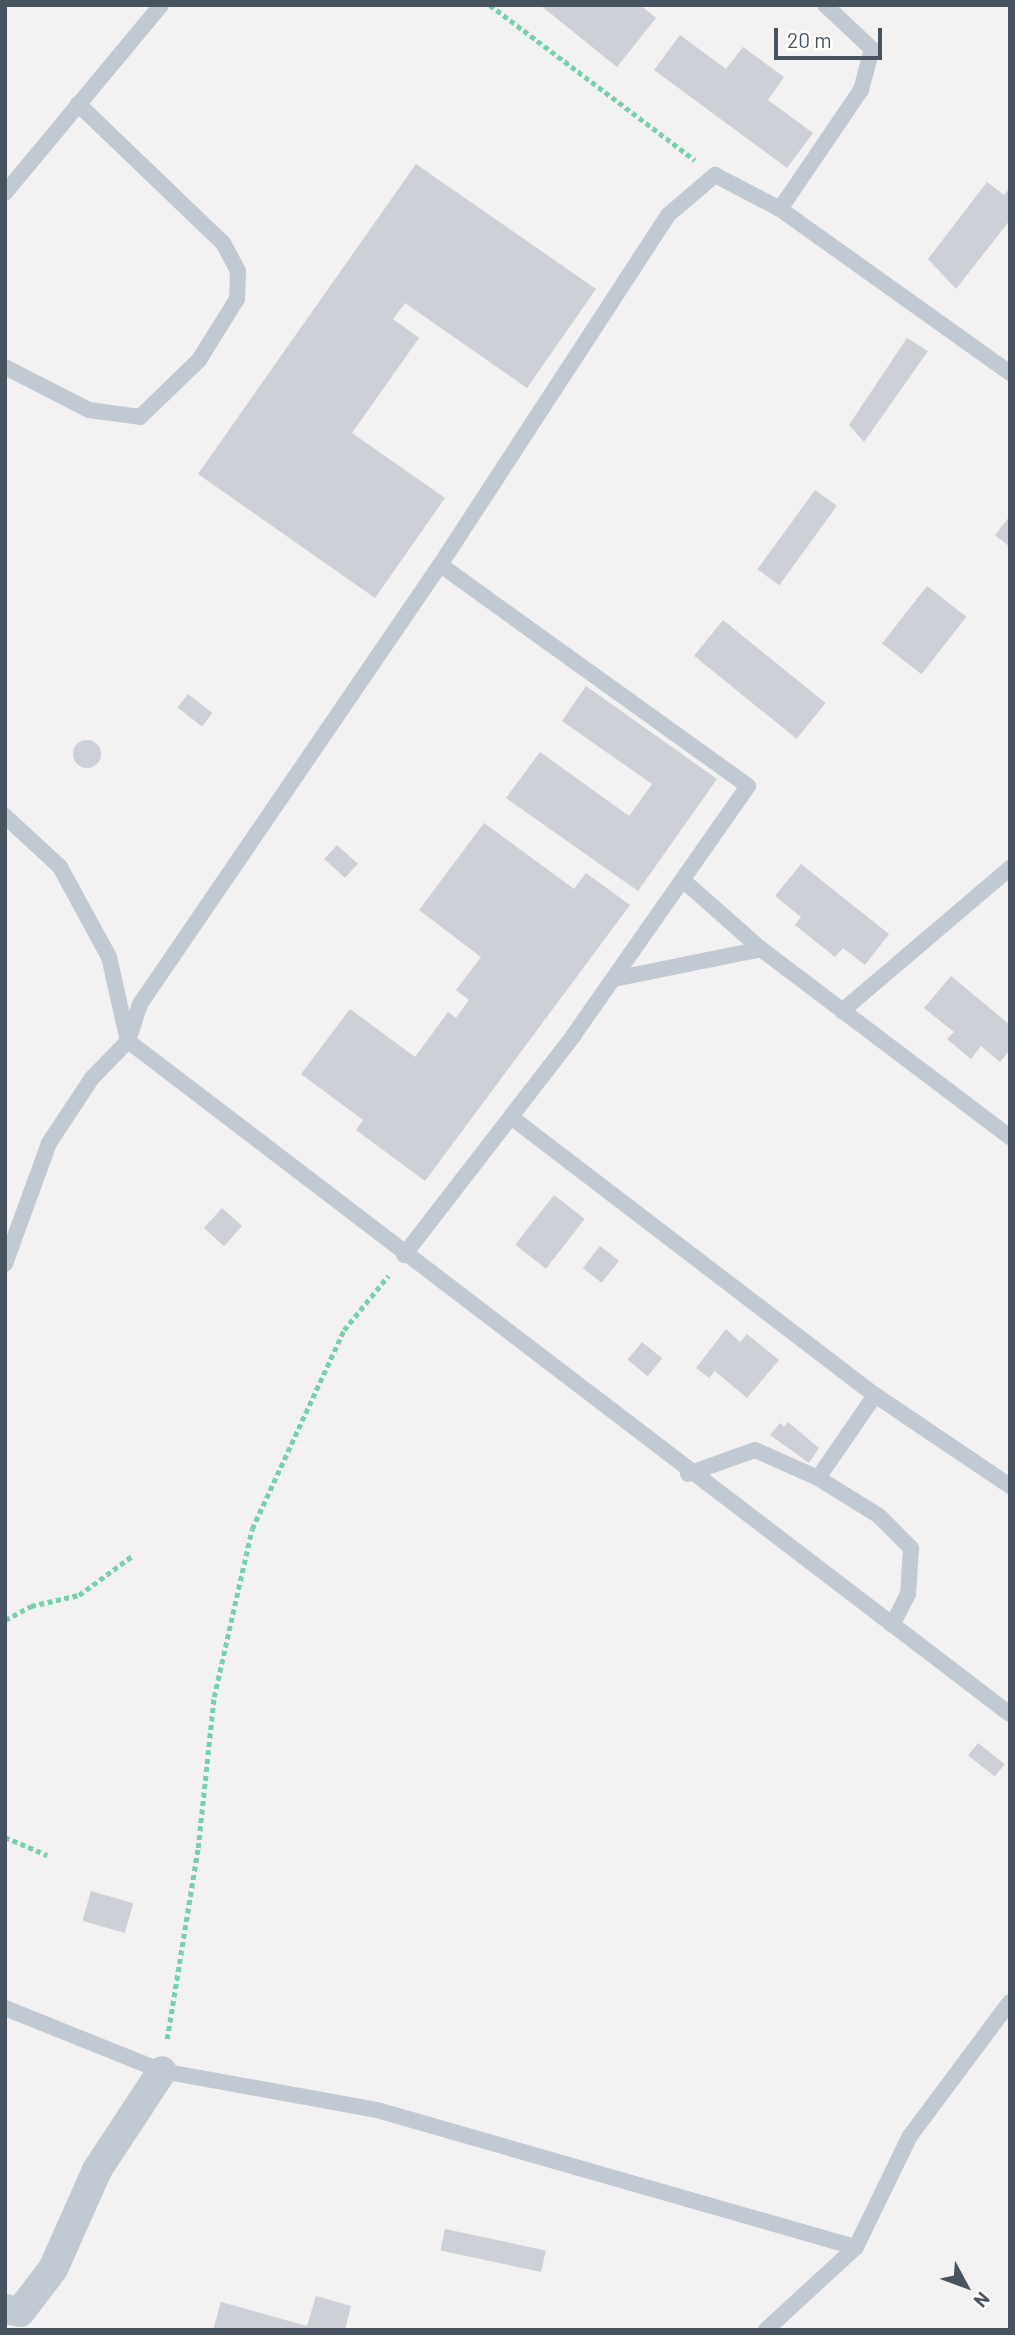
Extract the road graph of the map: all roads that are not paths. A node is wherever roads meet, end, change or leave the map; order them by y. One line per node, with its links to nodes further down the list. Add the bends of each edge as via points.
1 (161, 5): 3 (lane)
2 (825, 5): 5 (lane, via 872,49 861,90)
3 (78, 104): 4 (lane); 6 (lane, via 223,243 238,271 237,299 199,360 140,417 89,410)
4 (5, 193)
5 (780, 209): 7 (lane); 8 (lane, via 715,175 668,215)
6 (5, 367)
7 (1010, 373)
8 (440, 565): 11 (lane, via 748,786); 15 (lane, via 139,1004)
9 (5, 816): 15 (lane, via 66,879 109,957)
10 (1010, 868): 14 (lane)
11 (685, 882): 12 (lane); 13 (lane)
12 (761, 948): 13 (lane); 14 (lane)
13 (614, 979): 16 (lane)
14 (842, 1011): 17 (lane)
15 (128, 1041): 18 (lane); 19 (lane, via 93,1078 49,1143)
16 (511, 1117): 18 (lane); 20 (lane)
17 (1010, 1136)
18 (404, 1255): 21 (lane)
19 (5, 1264)
20 (875, 1395): 22 (lane); 23 (lane)
21 (688, 1474): 22 (lane, via 755,1450); 24 (lane)
22 (818, 1478): 24 (lane, via 879,1516 911,1548 908,1594)
23 (1010, 1486)
24 (892, 1625): 25 (lane)
25 (1010, 1714)
26 (1010, 2002): 29 (lane, via 910,2136)
27 (5, 2008): 28 (lane)
28 (162, 2071): 29 (lane, via 377,2110); 30 (street, via 97,2170 53,2269 20,2312)
29 (856, 2246): 31 (lane)
30 (5, 2309)
31 (766, 2330)

